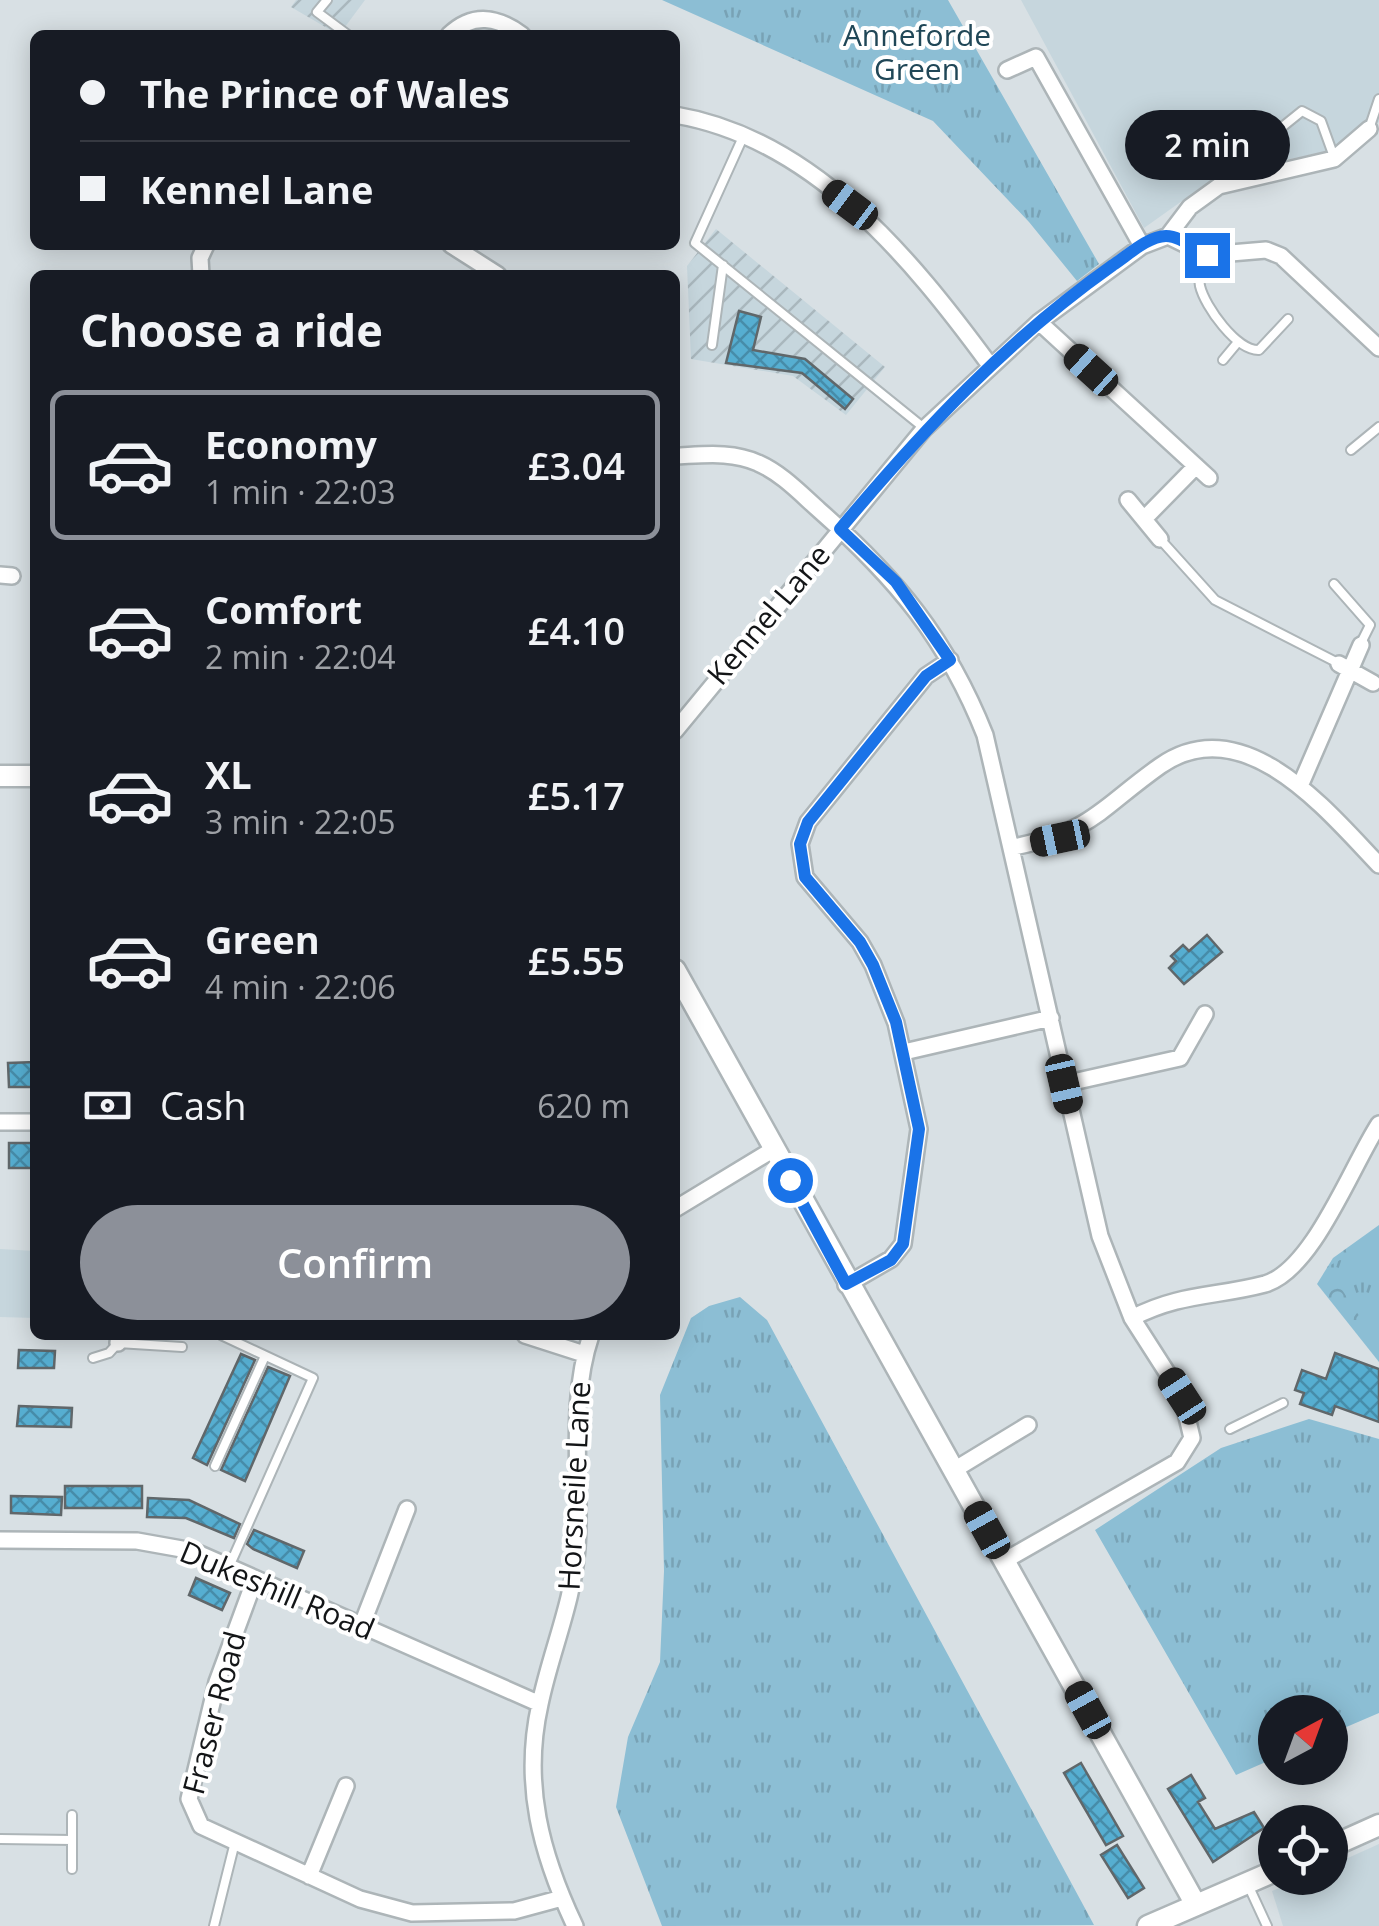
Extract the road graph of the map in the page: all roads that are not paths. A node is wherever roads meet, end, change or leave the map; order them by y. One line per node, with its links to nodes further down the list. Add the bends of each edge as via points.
1 (327, 0): 2 (lane, via 317,12)
2 (341, 30)
3 (457, 30): 4 (street, via 487,18)
4 (515, 30)
5 (1007, 70): 13 (street, via 1036,57)
6 (1379, 99): 8 (lane)
7 (680, 117): 9 (street)
8 (1368, 129): 10 (street)
9 (744, 137): 16 (lane, via 695,242); 24 (street, via 799,168 875,226 922,275)
10 (1334, 158): 11 (street); 11 (lane, via 1321,122 1302,111 1271,136)
11 (1244, 177): 12 (street, via 1199,199)
12 (1168, 236): 13 (street, Kennel Lane); 15 (street)
13 (1142, 246): 19 (street, Kennel Lane)
14 (458, 250): 17 (street)
15 (1207, 255): 20 (lane, via 1200,285); 22 (street, via 1266,250 1281,256)
16 (723, 265): 21 (lane); 25 (lane)
17 (487, 270)
18 (1288, 319): 20 (lane, via 1259,350)
19 (1038, 322): 24 (street, Kennel Lane); 29 (street)
20 (1238, 342): 23 (lane)
21 (712, 345)
22 (1379, 348)
23 (1222, 360)
24 (989, 364): 25 (street, Kennel Lane)
25 (924, 428): 33 (street, Kennel Lane)
26 (1377, 433): 27 (lane)
27 (1351, 450)
28 (680, 456): 33 (street, via 719,454 758,463)
29 (1196, 466): 30 (street); 32 (street)
30 (1209, 478)
31 (1128, 500): 32 (street)
32 (1144, 519): 34 (street)
33 (840, 529): 37 (street, via 896,582); 41 (street, Kennel Lane)
34 (1160, 539): 38 (lane, via 1215,600)
35 (1334, 584): 36 (lane, via 1370,625)
36 (1360, 645): 38 (street)
37 (950, 660): 46 (street, via 986,736); 51 (street, via 926,676 808,822 800,844 810,887 865,949)
38 (1344, 666): 39 (street); 45 (street)
39 (1376, 684)
40 (680, 705): 41 (street)
41 (688, 712): 42 (street, Kennel Lane)
42 (680, 724)
43 (0, 776): 44 (street)
44 (30, 776)
45 (1300, 786): 46 (street, via 1246,755 1196,753 1164,763 1084,826); 47 (street)
46 (1014, 847): 50 (street)
47 (1379, 865)
48 (680, 979): 56 (street)
49 (1205, 1014): 52 (street, via 1180,1058)
50 (1050, 1018): 51 (street); 52 (street)
51 (904, 1052): 58 (street, via 919,1129 906,1234 891,1260)
52 (1064, 1084): 59 (street, via 1100,1236)
53 (0, 1122): 54 (street)
54 (30, 1122)
55 (1379, 1124): 59 (street, via 1299,1264 1236,1296 1165,1300)
56 (774, 1149): 57 (street); 58 (street)
57 (680, 1205)
58 (846, 1284): 73 (street)
59 (1132, 1318): 76 (street, via 1189,1412 1186,1452 1149,1482)
60 (118, 1340): 68 (lane, via 109,1353)
61 (127, 1340): 65 (lane)
62 (231, 1340): 67 (lane)
63 (541, 1340): 66 (street)
64 (588, 1340): 66 (street, Horsneile Lane)
65 (182, 1347)
66 (584, 1354): 80 (street, Horsneile Lane, via 573,1584)
67 (265, 1356): 72 (lane); 77 (lane, via 312,1378)
68 (93, 1358)
69 (1284, 1403): 71 (lane)
70 (1028, 1424): 73 (street)
71 (1230, 1430)
72 (215, 1466)
73 (954, 1470): 76 (street)
74 (407, 1509): 79 (street)
75 (0, 1540): 77 (street, Dukeshill Road, via 163,1544)
76 (1004, 1561): 93 (street)
77 (229, 1566): 78 (street, Dukeshill Road)
78 (256, 1579): 79 (street, Dukeshill Road); 87 (street, Fraser Road, via 217,1682 188,1799 201,1826)
79 (362, 1627): 80 (street, Dukeshill Road)
80 (540, 1704): 92 (street, Horsneile Lane, via 534,1806)
81 (346, 1786): 89 (street)
82 (72, 1815): 86 (lane)
83 (1379, 1825): 84 (street)
84 (1348, 1839)
85 (0, 1840): 86 (lane)
86 (72, 1840): 88 (lane)
87 (235, 1842): 89 (street, Fraser Road); 94 (lane)
88 (72, 1869)
89 (309, 1876): 92 (street, Fraser Road, via 412,1913 514,1911)
90 (1258, 1878): 91 (street)
91 (1247, 1883): 93 (street); 97 (lane)
92 (562, 1898): 95 (street, Horsneile Lane)
93 (1196, 1905): 96 (street)
94 (214, 1926)
95 (575, 1926)
96 (1148, 1926)
97 (1268, 1926)

